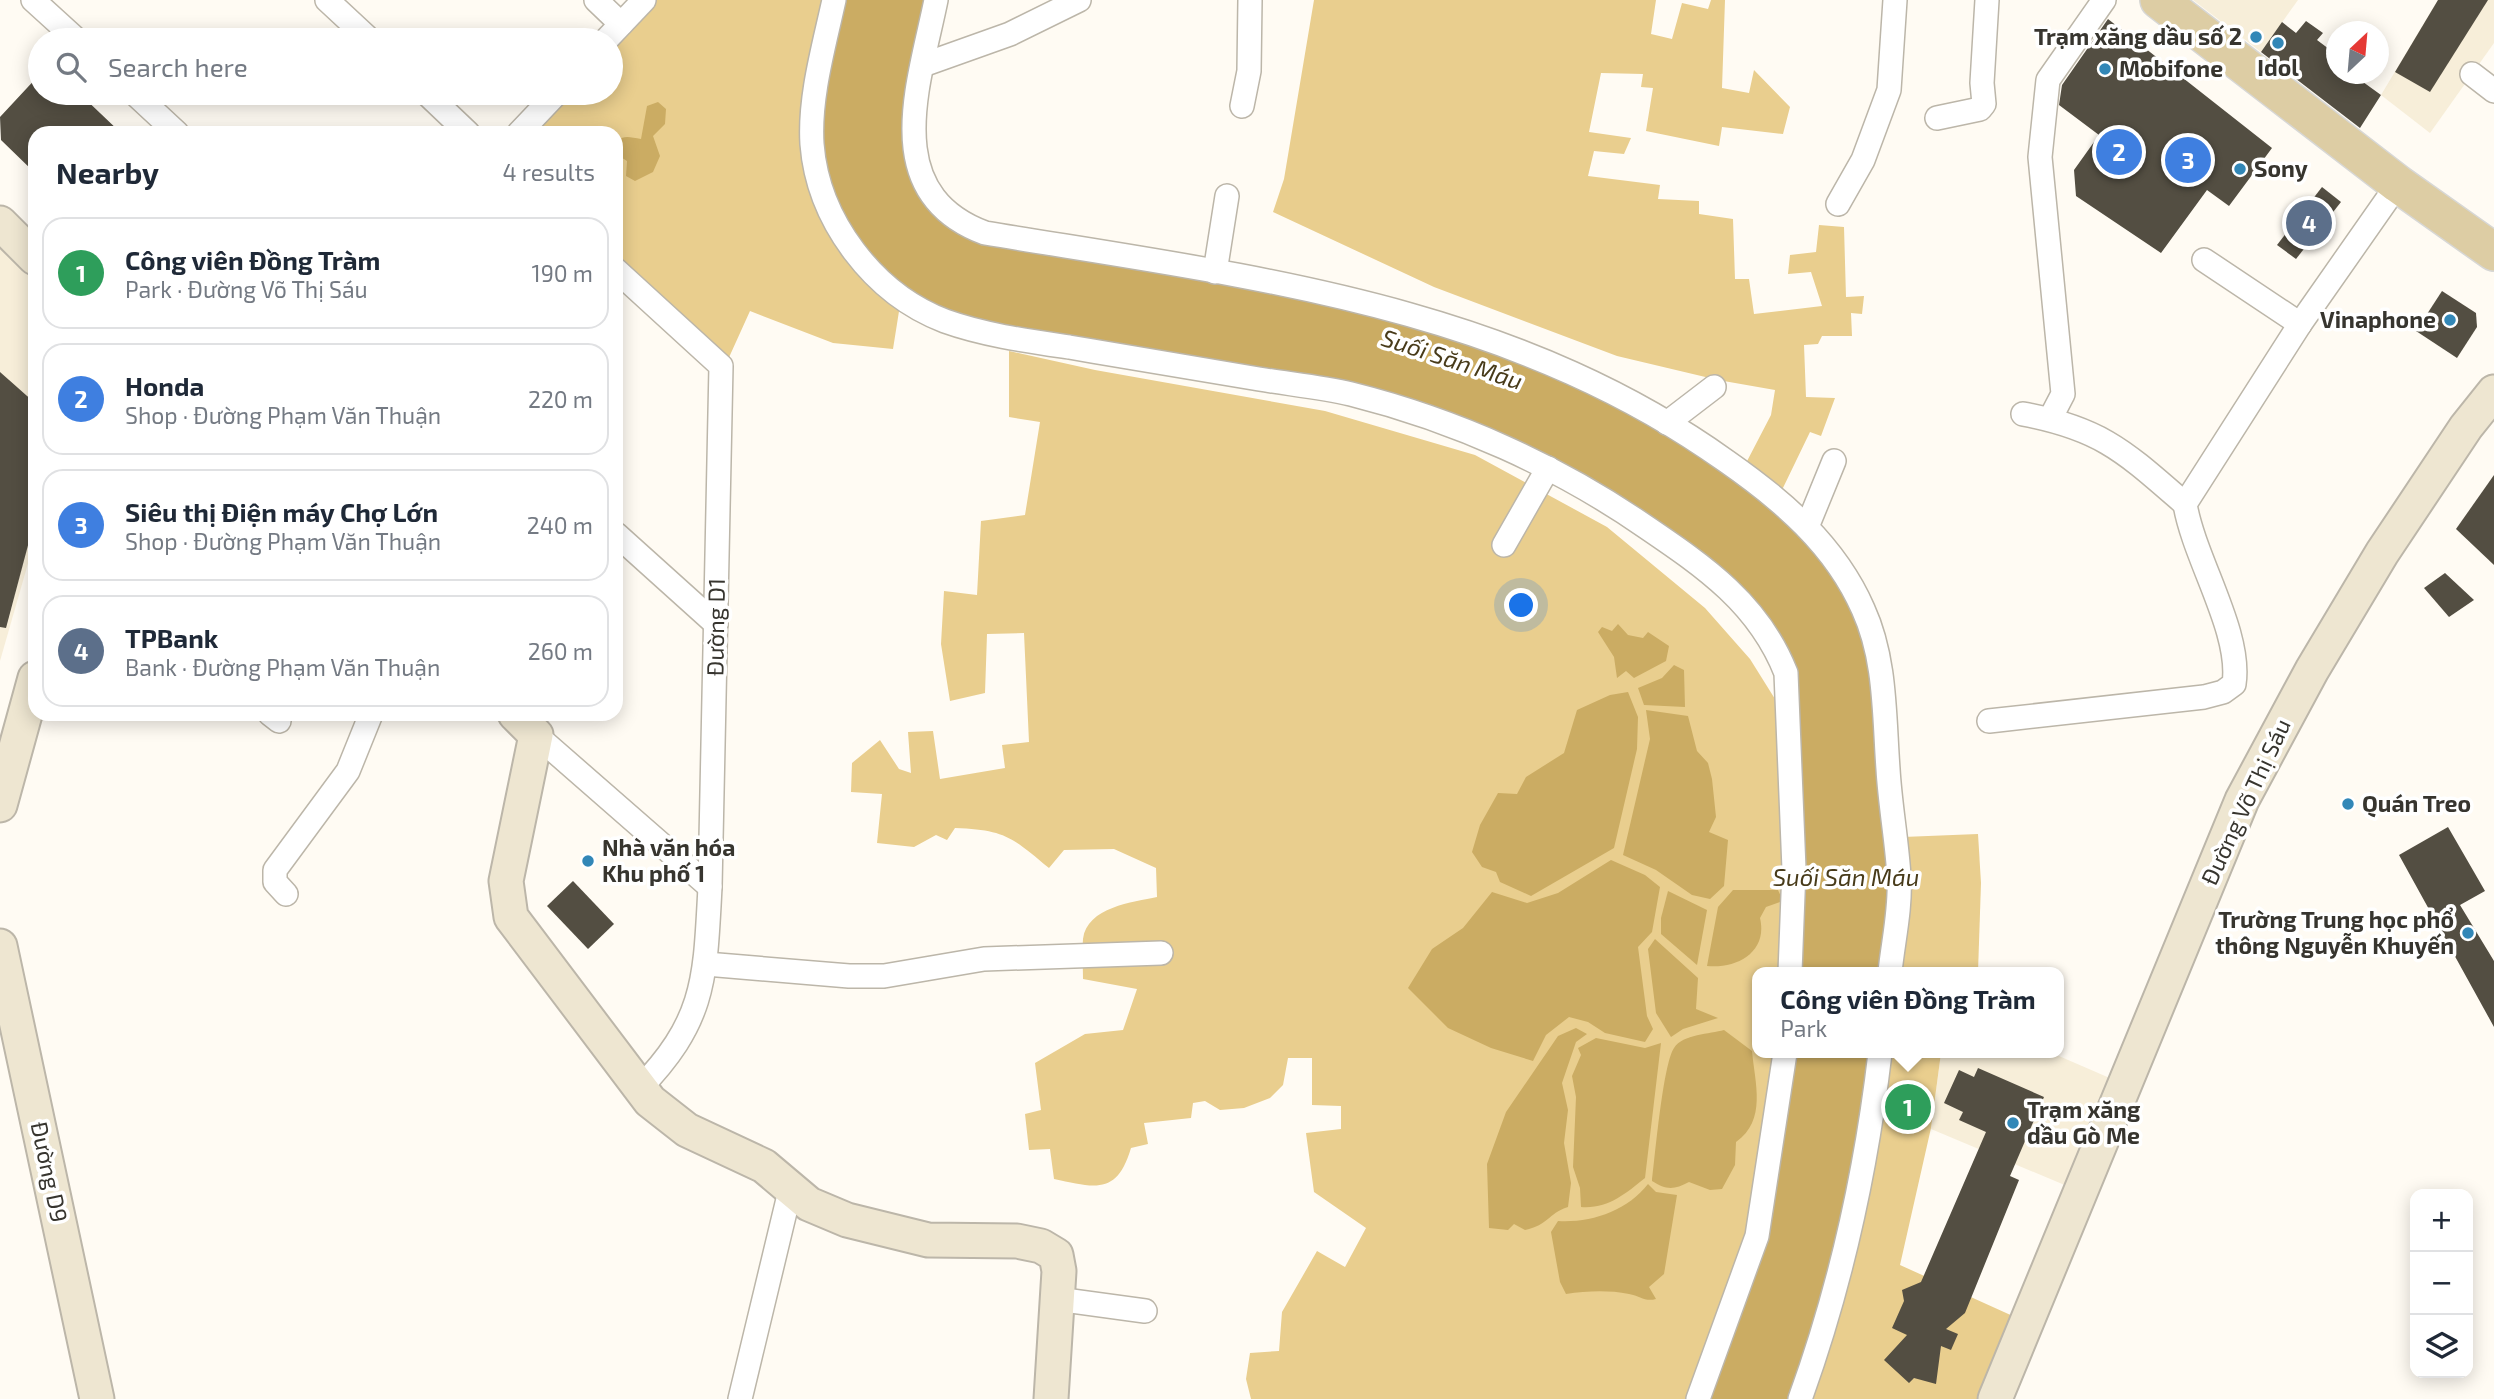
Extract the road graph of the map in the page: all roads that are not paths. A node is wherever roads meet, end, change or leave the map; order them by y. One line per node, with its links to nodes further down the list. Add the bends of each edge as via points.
1 (33, 0): 13 (street)
2 (327, 0): 14 (street)
3 (596, 0): 15 (street)
4 (644, 0): 16 (street)
5 (834, 0): 44 (street, via 817,78 812,144 824,198 850,248 891,290 944,320 1018,339 1349,394 1434,420)
6 (936, 0): 17 (street)
7 (1079, 0): 17 (street, via 1010,34)
8 (1250, 0): 23 (street, via 1251,44)
9 (1895, 0): 30 (street, via 1889,90 1863,160)
10 (1987, 0): 24 (street, via 1984,104 1980,109)
11 (2104, 0): 41 (street, via 2048,80 2046,92 2040,157 2063,394)
12 (2170, 3): 28 (main road)
13 (64, 28)
14 (357, 28)
15 (612, 28)
16 (618, 28)
17 (923, 65): 35 (street, via 912,120 915,159 940,205 960,224 985,233)
18 (2472, 74): 19 (street)
19 (2494, 91)
20 (147, 105): 25 (street)
21 (439, 105): 26 (street)
22 (546, 105): 27 (street)
23 (1242, 106)
24 (1937, 118)
25 (169, 126)
26 (461, 126)
27 (526, 126)
28 (2398, 184): 33 (main road); 37 (street)
29 (1227, 196): 35 (street)
30 (1838, 204)
31 (0, 223): 32 (street)
32 (28, 251)
33 (2494, 252)
34 (2204, 260): 37 (street)
35 (1215, 272): 42 (street, via 1417,315 1514,347 1567,369)
36 (623, 276): 49 (street, Đường D1, via 721,366)
37 (2300, 324): 45 (street)
38 (1714, 387): 42 (street)
39 (2494, 392): 73 (street, Đường Võ Thị Sáu, via 2382,553 2242,800)
40 (2023, 414): 41 (street)
41 (2050, 419): 45 (street, via 2099,435)
42 (1667, 423): 46 (street, via 1762,486)
43 (1833, 461): 46 (street)
44 (1548, 468): 48 (street); 60 (street, via 1686,554 1755,615 1774,643 1786,673 1790,722 1794,869)
45 (2185, 504): 52 (street, via 2230,641 2234,684 2204,697)
46 (1807, 527): 61 (street, via 1849,580 1877,647 1900,880)
47 (623, 540): 49 (street)
48 (1504, 545)
49 (716, 624): 55 (street, Đường D1)
50 (28, 703): 54 (street)
51 (368, 721): 56 (street, via 348,771 275,870 275,882)
52 (1989, 721)
53 (525, 724): 55 (street); 64 (street, via 506,881 511,917)
54 (0, 805)
55 (710, 887): 59 (street, Đường D1)
56 (286, 894)
57 (0, 946): 68 (street, Đường D9)
58 (1161, 953): 59 (street, via 984,959 884,976)
59 (706, 964): 64 (street, Đường D1, via 696,1007 683,1036)
60 (1790, 967)
61 (1890, 967)
62 (1784, 1058): 71 (street, via 1757,1236)
63 (1880, 1058): 72 (street, via 1861,1188 1832,1305)
64 (639, 1089): 65 (street, via 673,1121 754,1159)
65 (790, 1191): 66 (street, via 820,1210 894,1233 928,1240 1017,1241 1041,1246 1056,1255); 69 (street)
66 (1058, 1299): 67 (street); 70 (street)
67 (1145, 1311)
68 (97, 1399)
69 (740, 1399)
70 (1051, 1399)
71 (1698, 1399)
72 (1800, 1399)
73 (1995, 1399)

